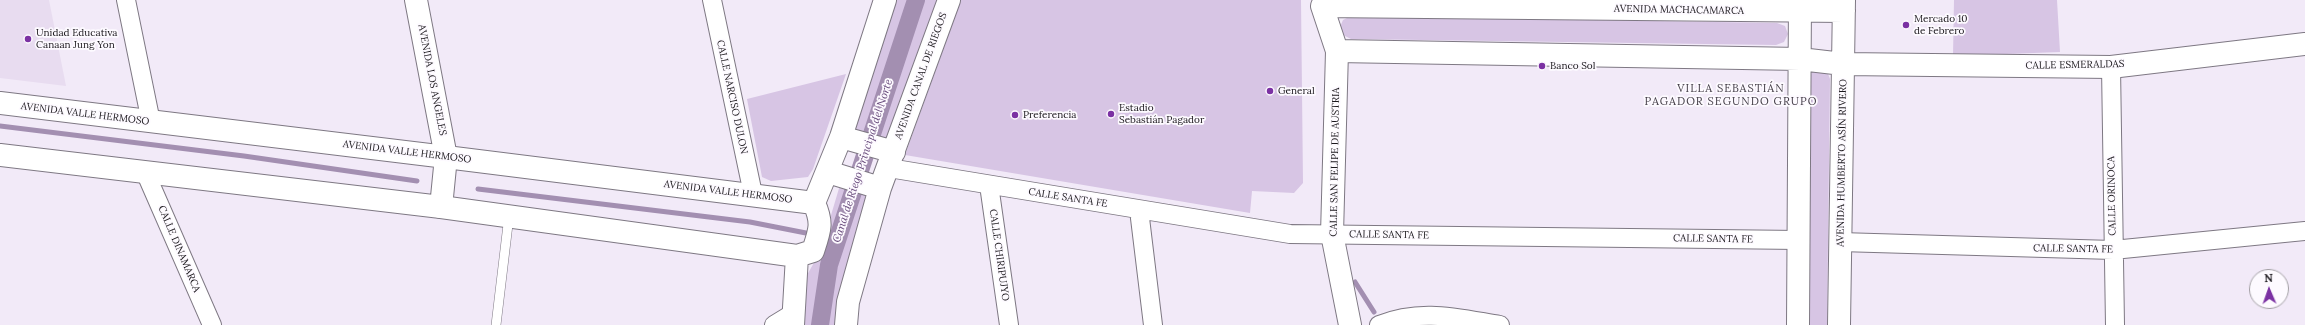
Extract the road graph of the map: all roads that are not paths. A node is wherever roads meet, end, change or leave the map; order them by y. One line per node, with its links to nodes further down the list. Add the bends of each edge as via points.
1 (126, 0): 15 (street)
2 (416, 0): 18 (street, AVENIDA LOS ANGELES)
3 (712, 0): 23 (street, CALLE NARCISO DULON)
4 (885, 0): 16 (street, AVENIDA CANAL DE RIEGOS)
5 (949, 0): 16 (street, AVENIDA CANAL DE RIEGOS)
6 (1321, 3): 8 (street, AVENIDA MACHACAMARCA); 10 (street, CALLE SAN FELIPE DE AUSTRIA)
7 (1844, 5): 8 (street, AVENIDA MACHACAMARCA); 12 (street, AVENIDA HUMBERTO ASÍN RIVERO)
8 (1800, 6): 11 (street)
9 (2305, 44): 13 (street, CALLE ESMERALDAS)
10 (1337, 51): 11 (street); 29 (street, CALLE SAN FELIPE DE AUSTRIA)
11 (1800, 60): 12 (street); 30 (street)
12 (1844, 64): 13 (street, CALLE ESMERALDAS); 31 (street, AVENIDA HUMBERTO ASÍN RIVERO)
13 (2111, 67): 32 (street, CALLE ORINOCA)
14 (0, 103): 15 (street, AVENIDA VALLE HERMOSO)
15 (151, 122): 18 (street, AVENIDA VALLE HERMOSO)
16 (872, 149): 19 (street, AVENIDA CANAL DE RIEGOS); 21 (street, AVENIDA CANAL DE RIEGOS); 22 (street, CALLE SANTA FE)
17 (0, 155): 20 (street)
18 (446, 157): 23 (street, AVENIDA VALLE HERMOSO); 25 (street, AVENIDA LOS ANGELES)
19 (828, 172): 21 (street); 24 (street, AVENIDA CANAL DE RIEGOS)
20 (146, 174): 25 (street); 35 (street, CALLE DINAMARCA)
21 (865, 183): 38 (street, AVENIDA CANAL DE RIEGOS)
22 (989, 185): 26 (street, CALLE SANTA FE); 39 (street, CALLE CHIRIPUJYO)
23 (753, 194): 24 (street, AVENIDA VALLE HERMOSO)
24 (814, 203): 33 (street, via 820,216 820,228 813,251)
25 (441, 207): 27 (street)
26 (1139, 210): 29 (street, CALLE SANTA FE, via 1290,234); 40 (street)
27 (510, 216): 33 (street); 36 (lane)
28 (2305, 231): 32 (street, CALLE SANTA FE)
29 (1332, 234): 30 (street, CALLE SANTA FE); 41 (street, CALLE SAN FELIPE DE AUSTRIA)
30 (1799, 240): 44 (street)
31 (1840, 242): 32 (street, CALLE SANTA FE); 45 (street, AVENIDA HUMBERTO ASÍN RIVERO)
32 (2113, 250): 46 (street, CALLE ORINOCA)
33 (797, 256): 34 (street)
34 (793, 319): 37 (street)
35 (212, 325)
36 (496, 325)
37 (774, 325)
38 (846, 325)
39 (1009, 325)
40 (1153, 325)
41 (1350, 325)
42 (1379, 325): 43 (street, via 1410,315 1446,316)
43 (1500, 325)
44 (1798, 325)
45 (1839, 325)
46 (2115, 325)

